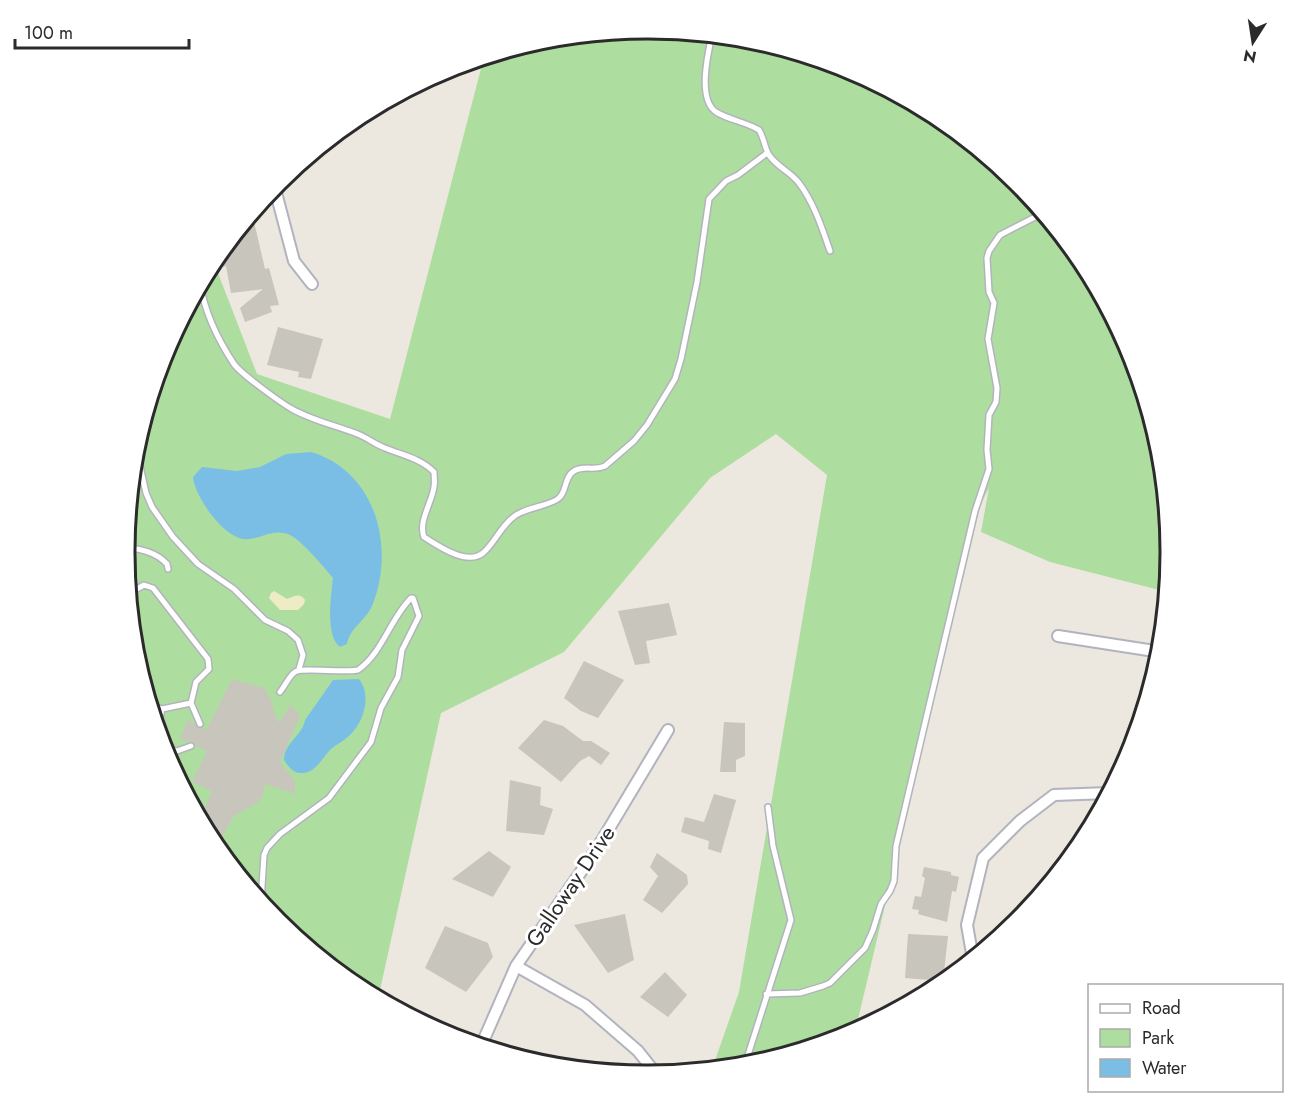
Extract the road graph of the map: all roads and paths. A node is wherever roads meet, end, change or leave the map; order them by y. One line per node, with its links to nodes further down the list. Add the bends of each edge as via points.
1 (711, 43): 2 (lane, via 705,73 709,105 759,130)
2 (767, 153): 5 (lane, via 798,181); 7 (lane, via 709,199 680,365 647,425 605,466 573,471 557,500 517,514 474,558 456,555 424,537 434,487 434,472 430,468 420,460 291,408 246,376 234,365)
3 (277, 198): 6 (street, via 294,261)
4 (1035, 217): 29 (lane, via 1000,235 987,258 989,292 994,303 988,339 997,388 996,402 989,415 989,469 975,511 896,846 894,881 865,948 830,983 800,993)
5 (830, 251)
6 (312, 284)
7 (202, 297)
8 (141, 471): 14 (lane, via 152,507 198,564 234,589 265,620 298,640 303,655)
9 (135, 550): 10 (lane, via 158,556)
10 (168, 569)
11 (136, 588): 16 (lane, via 153,588 208,659 209,669 196,682)
12 (1058, 636): 13 (street)
13 (1151, 650)
14 (299, 669): 15 (lane); 26 (lane, via 358,670 370,660 399,610 413,598 418,616 403,645 398,677 381,708 370,742 328,798 267,848)
15 (280, 692)
16 (191, 703): 18 (lane); 20 (lane)
17 (159, 708): 18 (lane)
18 (162, 709): 19 (lane)
19 (161, 714)
20 (200, 724)
21 (668, 730): 28 (street, Galloway Drive, via 598,847)
22 (191, 746): 23 (lane)
23 (175, 750)
24 (1100, 793): 27 (street, via 1054,795 1020,821 983,858 967,925)
25 (768, 807): 29 (lane, via 791,920)
26 (262, 890)
27 (971, 950)
28 (516, 966): 30 (street, Galloway Drive); 32 (street, via 585,1005)
29 (766, 994): 31 (lane)
30 (484, 1038)
31 (748, 1055)
32 (649, 1065)

